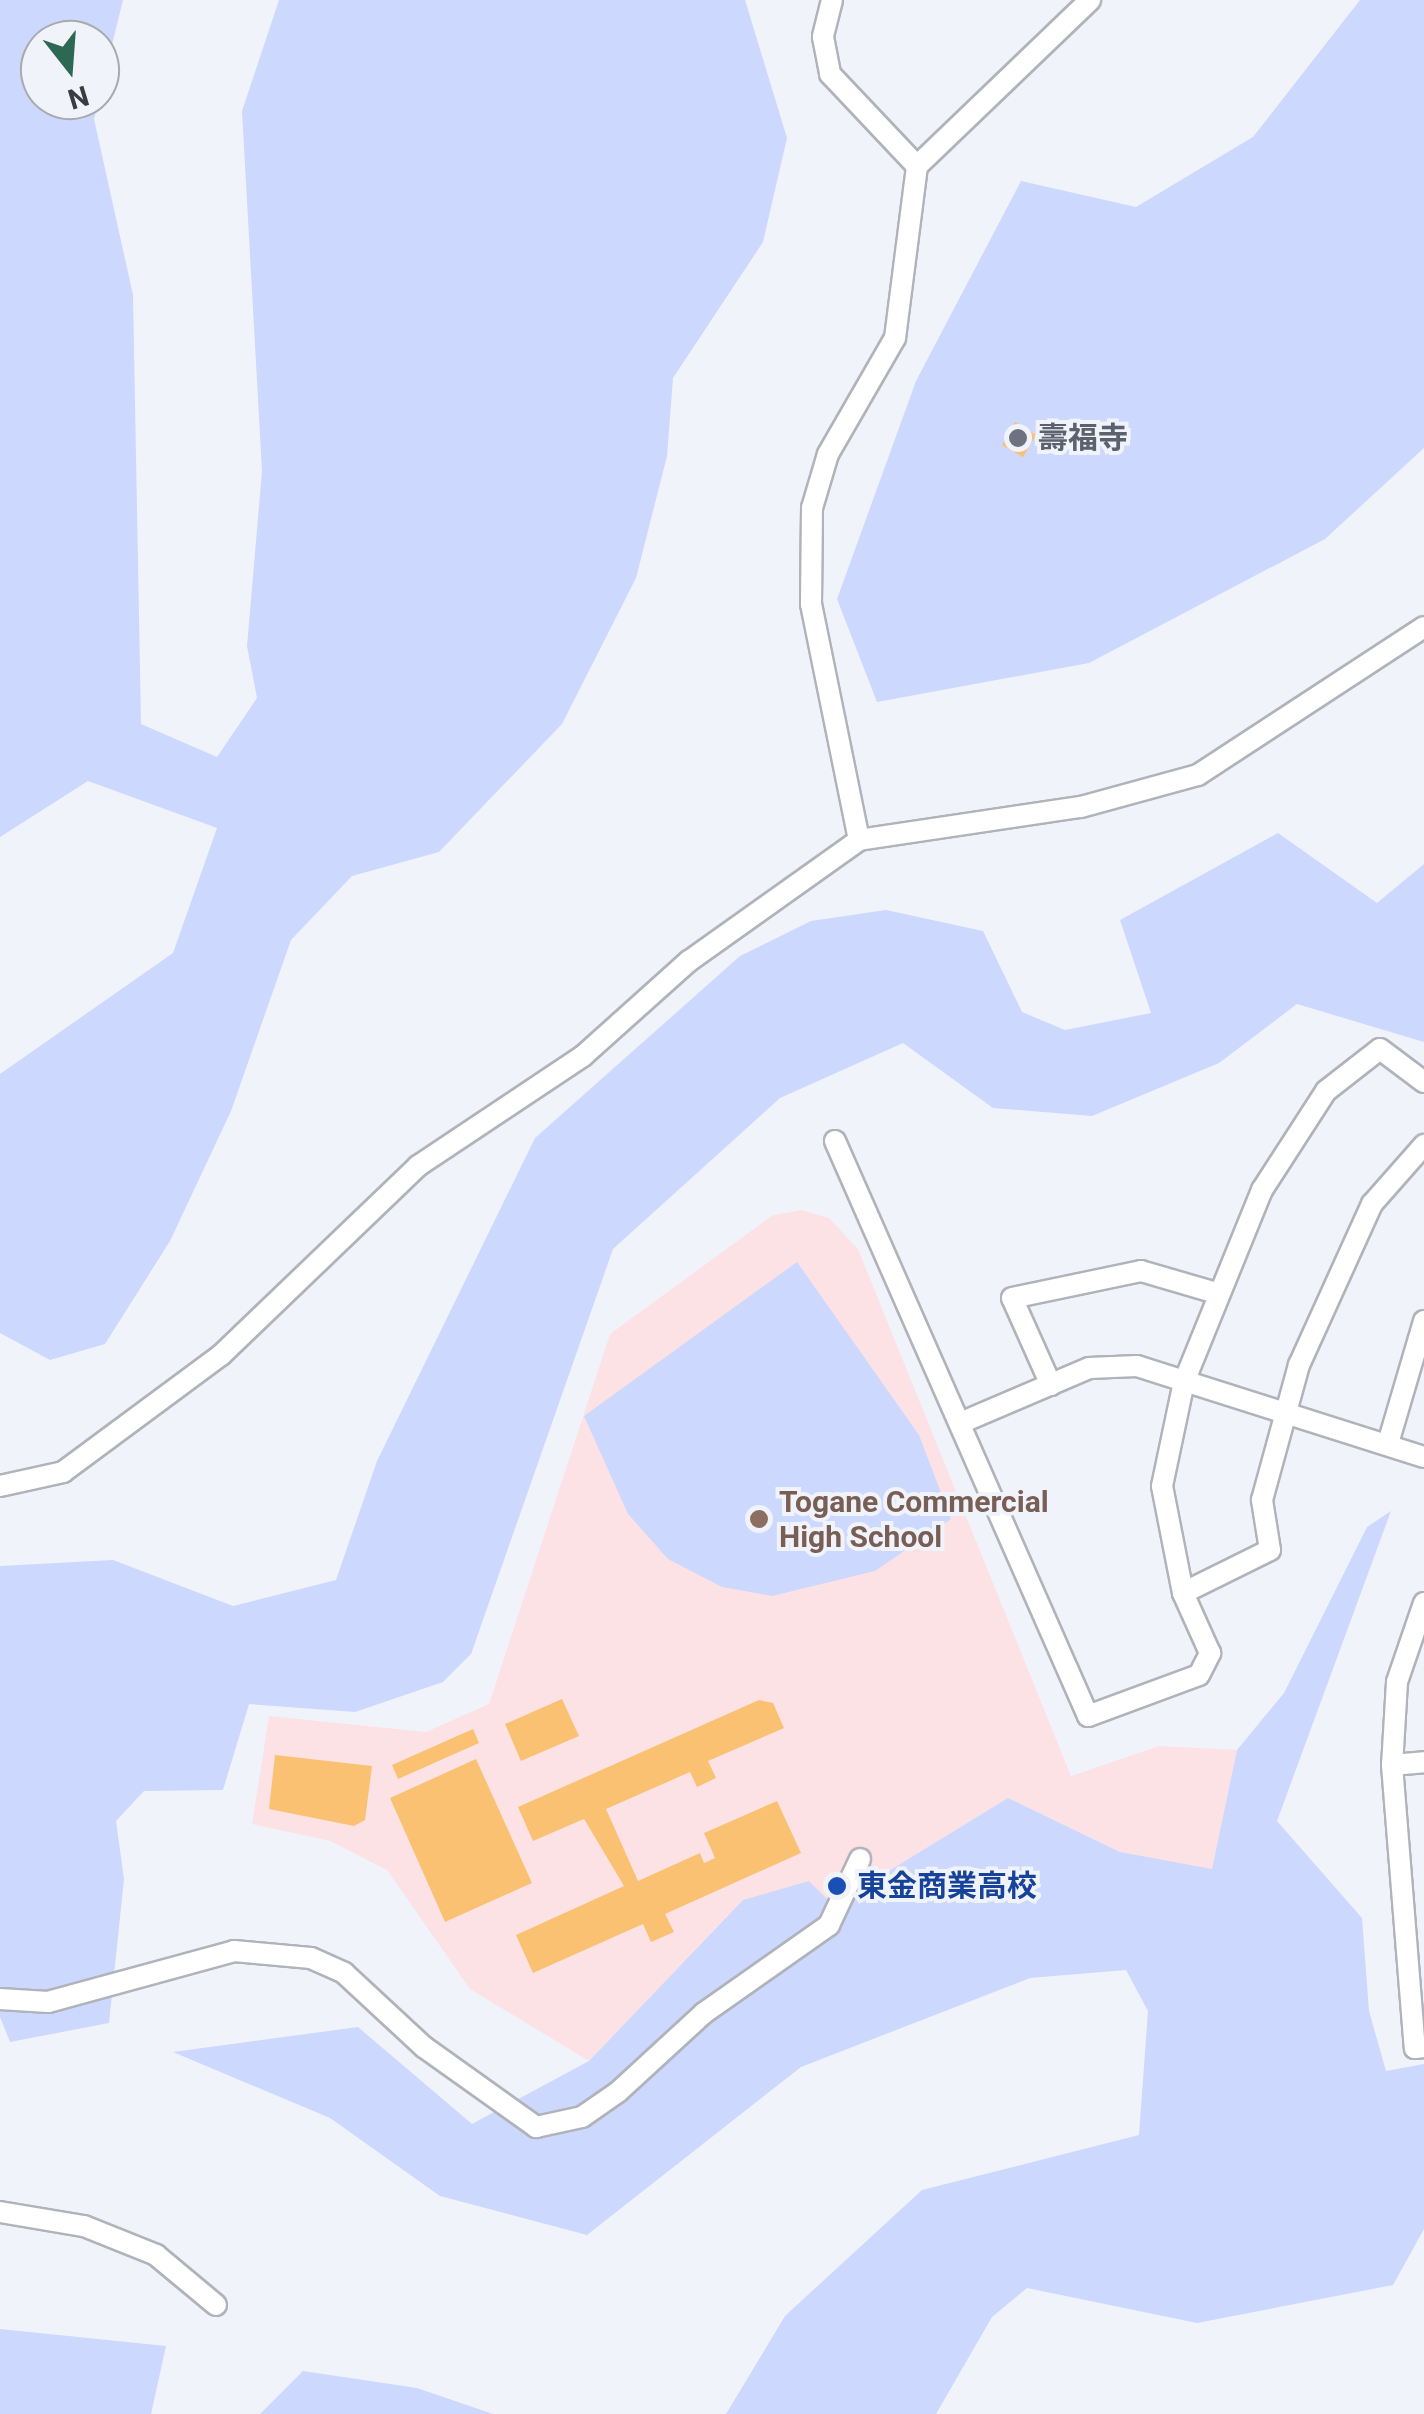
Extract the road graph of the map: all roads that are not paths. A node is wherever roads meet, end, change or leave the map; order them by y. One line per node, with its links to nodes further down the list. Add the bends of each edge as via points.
1 (832, 0): 3 (street, via 822,37 830,74)
2 (1090, 0): 3 (street)
3 (917, 166): 5 (street, via 895,338 828,454 807,558)
4 (1424, 627): 5 (street, via 1198,775 1081,807)
5 (859, 840): 17 (street, via 688,961 583,1056 418,1166 222,1355 64,1472)
6 (1424, 1082): 9 (street, via 1380,1049 1326,1091 1262,1190)
7 (835, 1140): 14 (street)
8 (1424, 1145): 13 (street, via 1372,1204 1299,1366)
9 (1216, 1293): 11 (street); 12 (street, via 1140,1272 1012,1298)
10 (1424, 1322): 15 (street)
11 (1184, 1382): 12 (street, via 1138,1366 1088,1368); 13 (street); 18 (street, via 1162,1486)
12 (1050, 1385): 14 (street)
13 (1288, 1415): 15 (street); 18 (street, via 1262,1500 1270,1550)
14 (965, 1422): 18 (street, via 1088,1716 1199,1675 1210,1653)
15 (1389, 1440): 16 (street)
16 (1424, 1457)
17 (0, 1486)
18 (1183, 1593)
19 (1424, 1603): 21 (street, via 1397,1682)
20 (1424, 1762): 21 (street)
21 (1392, 1765): 24 (street, via 1415,2048)
22 (860, 1858): 23 (street, via 829,1925 704,2013 582,2117 536,2127 424,2047 344,1972 311,1958 234,1951 48,2002)
23 (0, 1999)
24 (1424, 2046)
25 (0, 2212): 26 (street, via 84,2226 156,2254)
26 (216, 2306)

